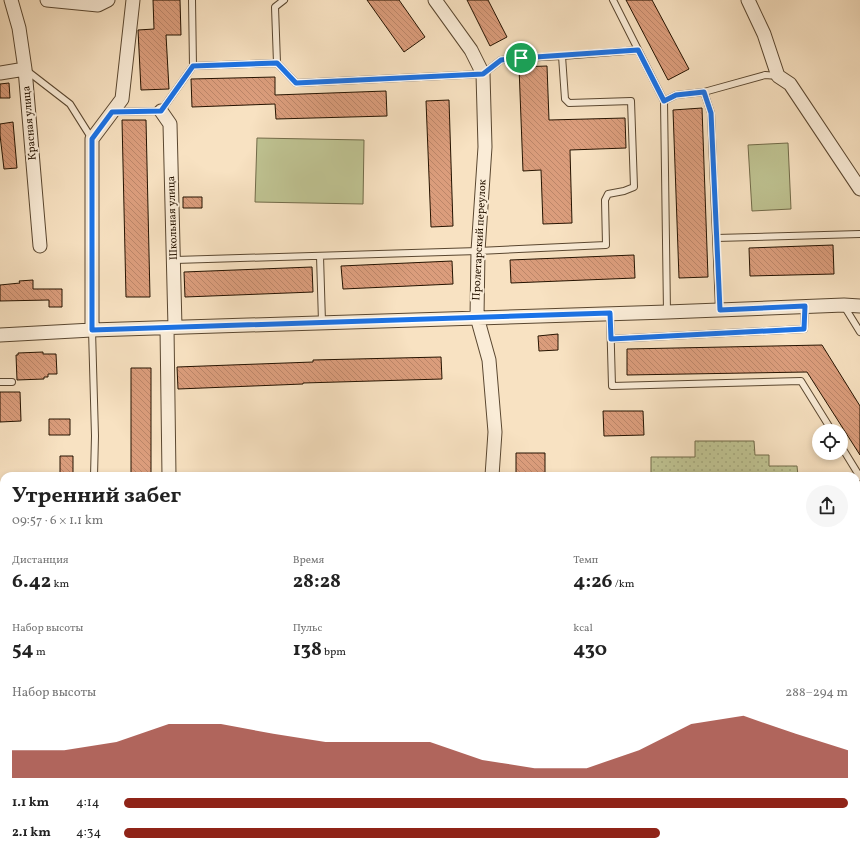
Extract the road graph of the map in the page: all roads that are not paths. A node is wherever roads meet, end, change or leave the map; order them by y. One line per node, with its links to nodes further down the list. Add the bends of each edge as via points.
1 (11, 0): 14 (street, Красная улица, via 19,28)
2 (47, 0): 3 (street, via 98,5)
3 (108, 0)
4 (132, 0): 21 (street, via 122,99)
5 (192, 0): 13 (lane)
6 (284, 0): 12 (lane, via 275,7)
7 (613, 0): 10 (lane)
8 (748, 0): 17 (street, via 764,34)
9 (437, 1): 16 (street, via 471,50)
10 (638, 50): 11 (lane); 19 (lane)
11 (562, 56): 16 (lane, via 501,60); 27 (lane, via 565,99 569,103 631,101 634,187 608,194 605,200 606,245)
12 (277, 63): 13 (lane); 16 (lane, via 296,83)
13 (193, 66): 20 (lane)
14 (25, 69): 15 (street); 22 (lane, via 70,104); 26 (street, Красная улица)
15 (0, 73)
16 (483, 74): 27 (street, Пролетарский переулок, via 485,147)
17 (778, 76): 18 (lane, via 764,75); 23 (street, via 790,84)
18 (704, 92): 19 (lane, via 676,95); 25 (lane, via 711,113)
19 (664, 101): 34 (lane)
20 (161, 111): 21 (lane); 29 (street, Школьная улица, via 170,124)
21 (112, 112): 22 (street)
22 (92, 139): 39 (street)
23 (860, 189)
24 (860, 234): 25 (lane)
25 (716, 238): 33 (lane)
26 (40, 246)
27 (478, 251): 28 (lane); 36 (street, Пролетарский переулок)
28 (320, 256): 29 (lane); 37 (lane)
29 (175, 260): 38 (street, Школьная улица)
30 (844, 304): 31 (street); 32 (street); 40 (lane)
31 (805, 306): 33 (street); 42 (lane, via 804,329)
32 (860, 306)
33 (720, 310): 34 (street)
34 (667, 312): 35 (street)
35 (610, 313): 36 (street); 42 (lane)
36 (477, 317): 37 (street); 49 (street, Пролетарский переулок, via 488,360 494,432)
37 (322, 322): 38 (street)
38 (171, 327): 39 (street); 48 (street, Школьная улица)
39 (92, 330): 41 (street); 47 (lane)
40 (860, 332)
41 (0, 335)
42 (611, 339): 45 (lane, via 612,386 801,381)
43 (0, 382): 44 (lane)
44 (12, 382)
45 (828, 424)
46 (848, 457): 50 (lane)
47 (94, 472)
48 (169, 472)
49 (492, 472)
50 (857, 472)

